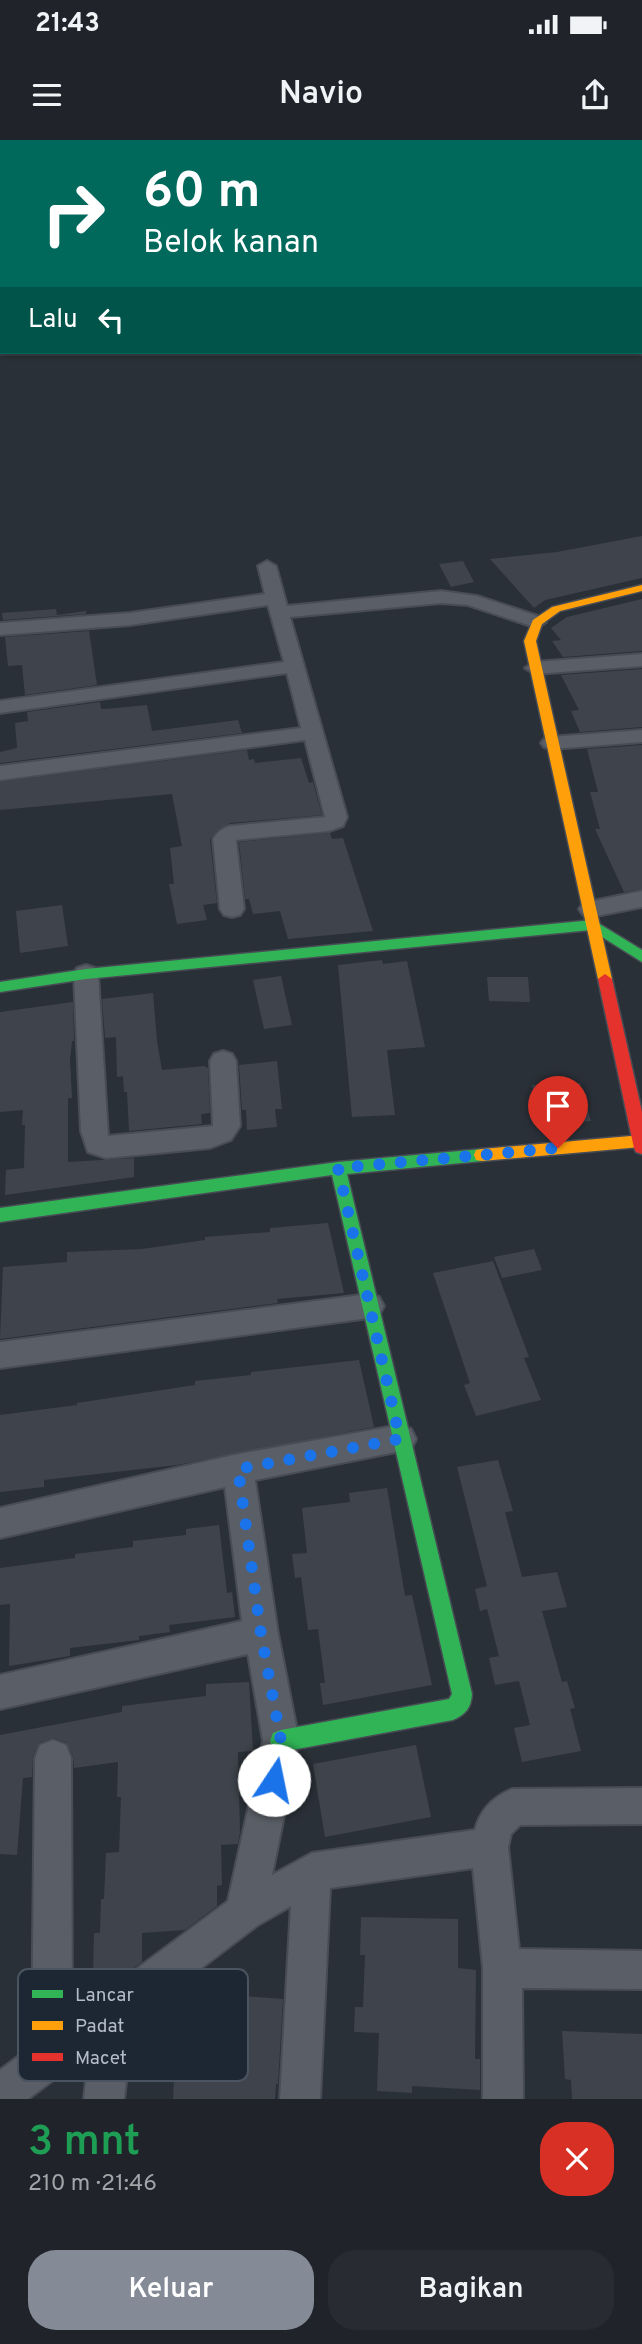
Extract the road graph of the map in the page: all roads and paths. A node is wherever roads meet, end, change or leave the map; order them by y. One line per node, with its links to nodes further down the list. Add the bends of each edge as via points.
1 (267, 566): 3 (street)
2 (642, 588): 4 (street, via 556,609)
3 (277, 605): 4 (street, via 441,597 470,600); 5 (street); 7 (street)
4 (537, 622): 8 (street, via 530,641)
5 (0, 629)
6 (642, 660): 8 (street)
7 (295, 666): 9 (street); 10 (street)
8 (534, 668): 12 (street)
9 (0, 707)
10 (313, 733): 13 (street); 15 (street, via 335,821 225,836)
11 (642, 736): 12 (street)
12 (551, 743): 16 (street)
13 (0, 774)
14 (642, 899): 16 (street)
15 (232, 909)
16 (592, 917): 17 (street); 18 (street); 21 (street)
17 (642, 957)
18 (86, 974): 19 (street); 20 (street, via 97,1145 197,1139 222,1133 227,1126)
19 (0, 987)
20 (223, 1061)
21 (641, 1144): 22 (street)
22 (338, 1168): 23 (street); 24 (street)
23 (0, 1215)
24 (369, 1306): 25 (street); 26 (street)
25 (0, 1355)
26 (400, 1439): 27 (street); 31 (street, via 461,1703 453,1709)
27 (238, 1469): 28 (street); 29 (street)
28 (0, 1523)
29 (261, 1634): 30 (street); 31 (street)
30 (0, 1692)
31 (281, 1741): 36 (street)
32 (53, 1758): 38 (street)
33 (642, 1805): 34 (street, via 512,1807 495,1824)
34 (489, 1847): 35 (street); 37 (street)
35 (312, 1872): 36 (street); 45 (street)
36 (245, 1912): 39 (street)
37 (502, 1968): 40 (street); 46 (street)
38 (52, 1969)
39 (167, 1969)
40 (642, 1970)
41 (19, 2081): 43 (street)
42 (106, 2081): 44 (street)
43 (0, 2095)
44 (104, 2099)
45 (300, 2099)
46 (503, 2099)

